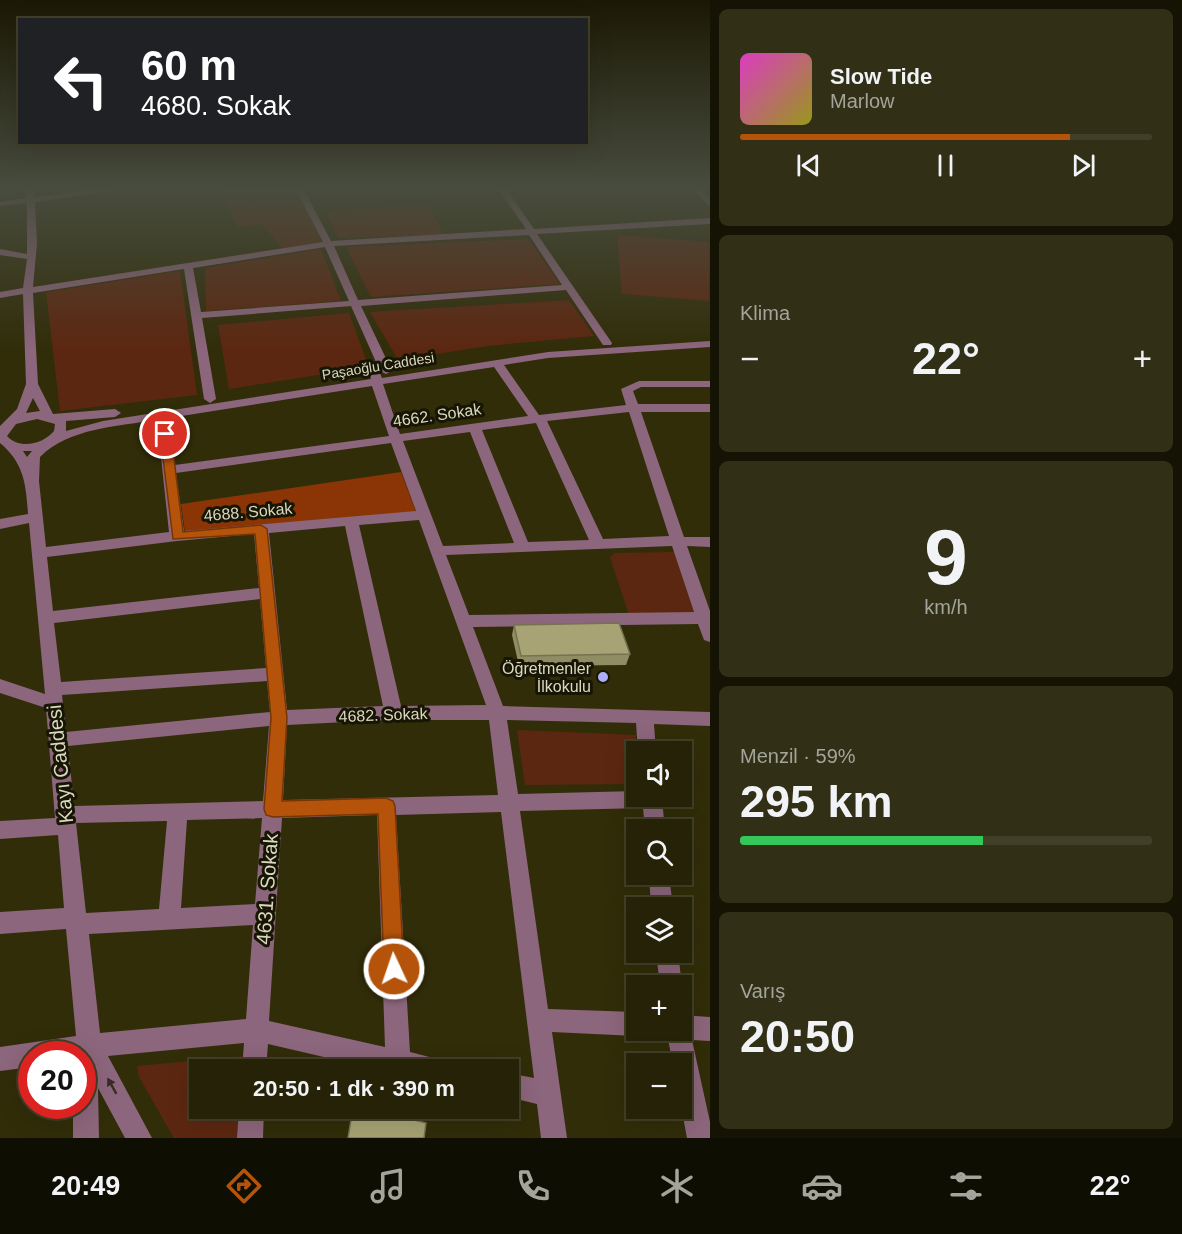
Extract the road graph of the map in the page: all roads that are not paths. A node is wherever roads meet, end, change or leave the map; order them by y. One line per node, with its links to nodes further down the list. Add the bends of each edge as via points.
1 (32, 243): 6 (street)
2 (345, 243): 4 (street)
3 (539, 243): 8 (street)
4 (328, 244): 7 (street); 11 (street)
5 (0, 252): 6 (street)
6 (32, 257): 9 (street)
7 (188, 266): 9 (street); 12 (street)
8 (570, 287): 11 (street); 14 (street)
9 (28, 291): 10 (street); 18 (street)
10 (0, 295)
11 (354, 303): 12 (street); 17 (street)
12 (196, 315): 20 (street)
13 (710, 337): 14 (street, Paşaoğlu Caddesi)
14 (607, 343): 17 (street, Paşaoğlu Caddesi, via 542,348)
15 (710, 344): 16 (street, Paşaoğlu Caddesi, via 576,352)
16 (497, 363): 17 (street, Paşaoğlu Caddesi); 25 (street)
17 (379, 375): 20 (street, Paşaoğlu Caddesi); 23 (street, Paşaoğlu Caddesi); 28 (street)
18 (32, 384): 24 (street); 26 (street, via 26,404)
19 (710, 384): 21 (street, via 632,385 627,388)
20 (210, 399): 24 (street, Paşaoğlu Caddesi, via 105,415)
21 (633, 408): 22 (street, 4662. Sokak); 25 (street, 4662. Sokak); 39 (street)
22 (710, 408)
23 (164, 416): 29 (street, Paşaoğlu Caddesi, via 83,429); 31 (street)
24 (51, 417): 26 (street, Paşaoğlu Caddesi, via 33,415); 29 (street, via 61,423 61,428)
25 (538, 418): 27 (street, 4662. Sokak); 41 (street)
26 (7, 425): 30 (street, via 1,436)
27 (474, 426): 28 (street, 4662. Sokak); 42 (street)
28 (395, 437): 31 (street, 4662. Sokak); 33 (street)
29 (50, 440): 30 (street, Paşaoğlu Caddesi, via 28,447); 32 (street, Kayı Caddesi, via 34,456)
30 (7, 445): 32 (street, Kayı Caddesi, via 21,457)
31 (170, 470): 38 (street)
32 (32, 481): 34 (street, Kayı Caddesi)
33 (424, 515): 35 (street, 4688. Sokak); 43 (street)
34 (35, 517): 36 (street); 44 (street, Kayı Caddesi)
35 (351, 521): 37 (street, 4688. Sokak); 54 (street)
36 (0, 524)
37 (261, 529): 38 (street, 4688. Sokak); 45 (street, 4631. Sokak)
38 (177, 536): 44 (street, 4688. Sokak)
39 (678, 541): 40 (street); 41 (street); 47 (street)
40 (710, 542)
41 (598, 544): 42 (street)
42 (524, 547): 43 (street)
43 (437, 551): 48 (street)
44 (39, 553): 46 (street, Kayı Caddesi)
45 (267, 593): 46 (street); 50 (street, 4631. Sokak)
46 (45, 618): 52 (street, Kayı Caddesi)
47 (706, 618): 48 (street); 49 (street)
48 (463, 621): 53 (street)
49 (710, 636)
50 (275, 674): 52 (street); 56 (street, 4631. Sokak)
51 (0, 686): 52 (street)
52 (53, 697): 58 (street, Kayı Caddesi)
53 (497, 712): 54 (street, 4682. Sokak); 55 (street, 4682. Sokak); 61 (street)
54 (394, 714): 56 (street, 4682. Sokak)
55 (644, 716): 57 (street, 4682. Sokak); 59 (street)
56 (279, 718): 58 (street, 4682. Sokak); 63 (street, 4631. Sokak)
57 (710, 719)
58 (57, 740): 65 (street, Kayı Caddesi)
59 (646, 741)
60 (626, 799): 61 (street)
61 (509, 803): 62 (street); 71 (street)
62 (386, 806): 63 (street); 84 (street)
63 (273, 809): 64 (street); 67 (street, 4631. Sokak)
64 (178, 812): 65 (street); 68 (street)
65 (65, 821): 66 (street); 69 (street, Kayı Caddesi)
66 (0, 830)
67 (266, 914): 68 (street); 75 (street, 4631. Sokak)
68 (169, 919): 69 (street)
69 (75, 921): 70 (street); 76 (street, Kayı Caddesi)
70 (0, 923)
71 (538, 1020): 72 (street); 86 (street)
72 (626, 1024)
73 (692, 1028): 74 (street)
74 (710, 1029)
75 (257, 1030): 78 (street); 82 (street, 4631. Sokak); 83 (street)
76 (88, 1041)
77 (681, 1041): 89 (street)
78 (96, 1045)
79 (18, 1057): 80 (street)
80 (0, 1059)
81 (96, 1059): 91 (street, Kayı Caddesi, one-way to 81)
82 (255, 1059)
83 (389, 1059)
84 (398, 1059)
85 (519, 1087): 86 (street)
86 (548, 1094): 93 (street)
87 (86, 1119): 90 (street, Kayı Caddesi)
88 (251, 1119): 92 (street)
89 (702, 1134)
90 (86, 1138)
91 (139, 1138)
92 (250, 1138)
93 (554, 1138)

